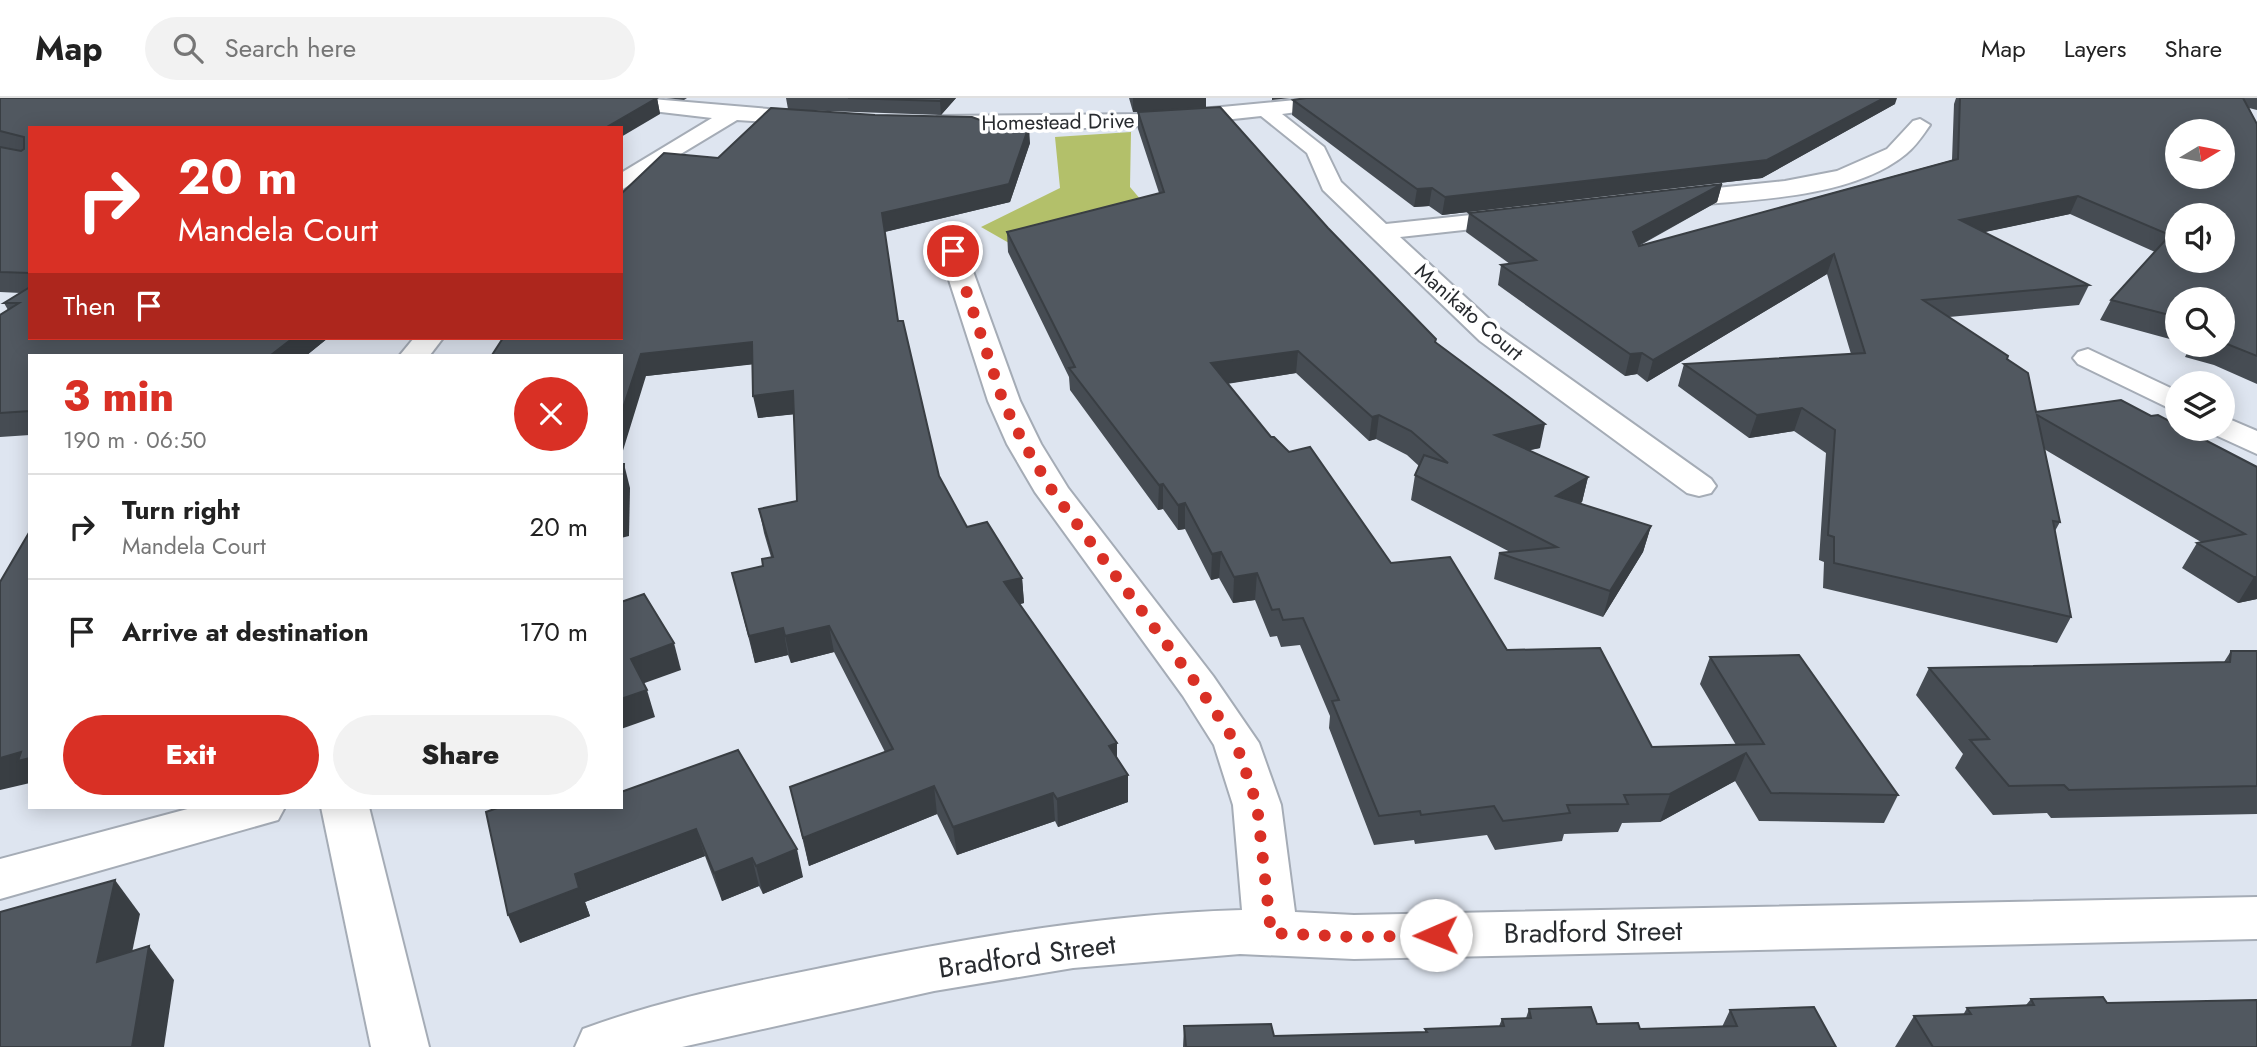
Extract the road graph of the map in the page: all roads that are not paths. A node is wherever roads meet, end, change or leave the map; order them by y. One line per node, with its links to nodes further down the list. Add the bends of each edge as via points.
1 (593, 98): 4 (street)
2 (1355, 98): 3 (street, Homestead Drive)
3 (1266, 111): 6 (street, Homestead Drive, via 1154,120 1011,114); 11 (street, Manikato Court, via 1317,151 1331,185)
4 (734, 113): 5 (street); 8 (street)
5 (830, 119)
6 (920, 122)
7 (1920, 125): 9 (street, via 1893,154 1849,173)
8 (623, 182)
9 (1639, 203)
10 (1544, 214): 11 (street)
11 (1381, 232): 19 (street, Manikato Court, via 1490,335)
12 (953, 251): 24 (street, via 1003,401 1024,444 1053,492 1236,743 1257,805)
13 (427, 340): 14 (street)
14 (416, 354)
15 (2088, 358): 16 (street)
16 (2165, 397)
17 (2235, 433): 18 (street)
18 (2257, 444)
19 (1699, 486)
20 (254, 809): 22 (street)
21 (345, 809): 25 (street)
22 (0, 879)
23 (2257, 918): 24 (street, Bradford Street, via 1368,936)
24 (1271, 933): 26 (street, Bradford Street, via 1073,946 934,968 685,1021)
25 (400, 1047)
26 (604, 1047)

